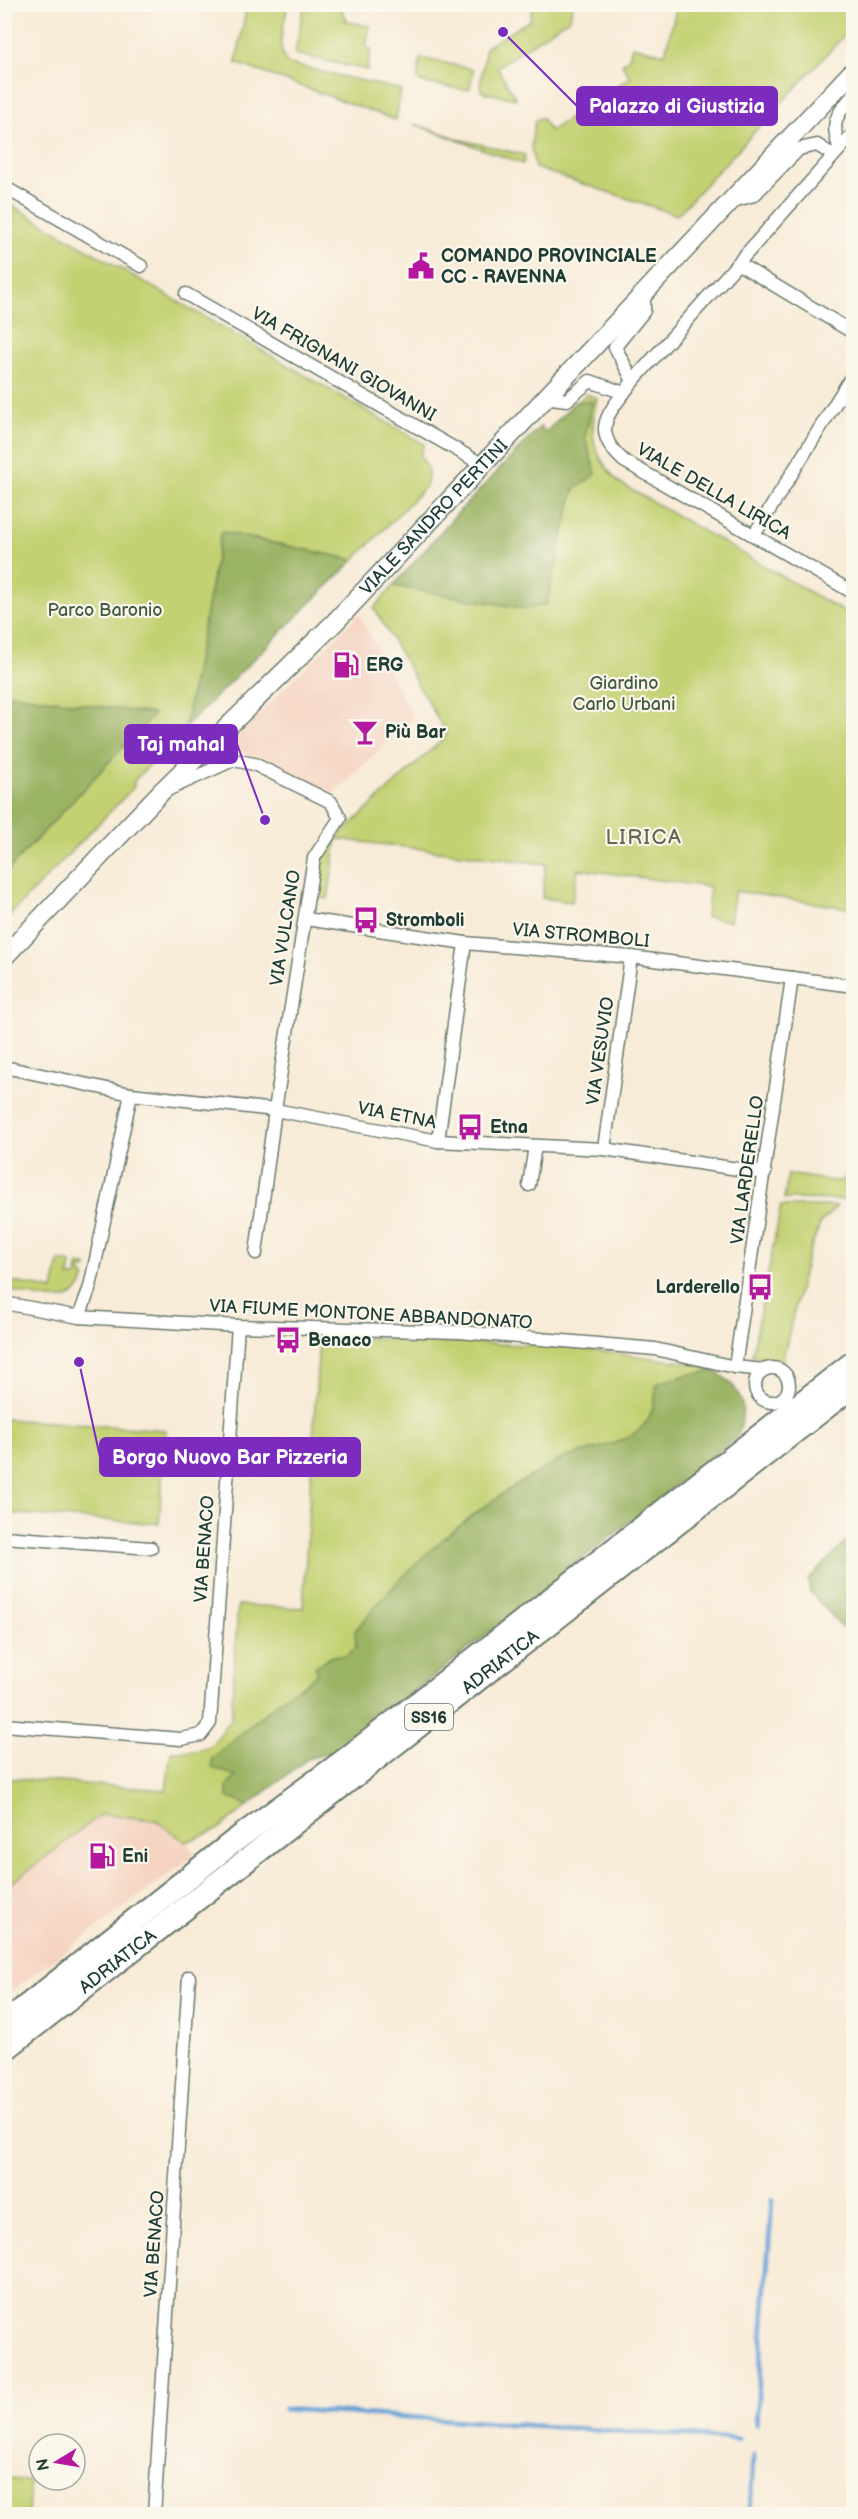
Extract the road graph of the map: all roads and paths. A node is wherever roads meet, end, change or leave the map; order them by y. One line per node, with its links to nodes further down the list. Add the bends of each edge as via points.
1 (854, 69): 6 (main road, VIALE SANDRO PERTINI)
2 (854, 94): 4 (street, via 837,115 833,130)
3 (854, 133): 4 (street, VIALE DELLA LIRICA)
4 (836, 151): 6 (street, via 817,146 799,149 754,195); 7 (street, VIALE DELLA LIRICA)
5 (4, 187): 8 (street)
6 (729, 202): 9 (main road, VIALE SANDRO PERTINI)
7 (739, 264): 11 (street); 13 (street, VIALE DELLA LIRICA)
8 (141, 266)
9 (644, 291): 13 (street, via 644,311 615,347); 15 (main road, VIALE SANDRO PERTINI)
10 (186, 294): 16 (street, VIA FRIGNANI GIOVANNI)
11 (854, 333)
12 (854, 373): 17 (street)
13 (633, 381): 14 (street, VIALE DELLA LIRICA)
14 (624, 393): 15 (street, via 590,381 567,400); 17 (street, VIALE DELLA LIRICA, via 607,415 604,432 610,448 624,460)
15 (544, 397): 16 (main road, VIALE SANDRO PERTINI)
16 (485, 466): 19 (main road, VIALE SANDRO PERTINI, via 335,622)
17 (754, 535): 18 (street, VIALE DELLA LIRICA)
18 (854, 593)
19 (161, 792): 20 (street, VIA VULCANO, via 233,760 254,764 332,802 340,818 314,858); 22 (main road, VIALE SANDRO PERTINI)
20 (306, 919): 21 (street, VIA STROMBOLI); 28 (street, VIA VULCANO)
21 (465, 943): 23 (street, VIA STROMBOLI); 29 (street)
22 (4, 957)
23 (631, 957): 24 (street, VIA STROMBOLI); 31 (street, VIA VESUVIO)
24 (792, 978): 25 (street, VIA STROMBOLI); 32 (street, VIA LARDERELLO)
25 (854, 986)
26 (4, 1067): 27 (street, VIA ETNA)
27 (131, 1094): 28 (street, VIA ETNA); 36 (street, via 90,1287)
28 (275, 1110): 29 (street, VIA ETNA); 34 (street, VIA VULCANO)
29 (438, 1141): 30 (street, VIA ETNA)
30 (535, 1146): 31 (street, VIA ETNA); 33 (street)
31 (604, 1149): 32 (street, VIA ETNA)
32 (765, 1173): 39 (street, VIA LARDERELLO)
33 (529, 1185)
34 (256, 1253)
35 (4, 1303): 36 (street, VIA FIUME MONTONE ABBANDONATO)
36 (79, 1317): 37 (street, VIA FIUME MONTONE ABBANDONATO)
37 (238, 1326): 39 (street, VIA FIUME MONTONE ABBANDONATO, via 460,1332 655,1349); 45 (street, VIA BENACO, via 210,1723 201,1735 181,1739)
38 (854, 1362): 47 (highway, ADRIATICA / SS16)
39 (735, 1367): 40 (street, VIA FIUME MONTONE ABBANDONATO); 42 (street, VIA FIUME MONTONE ABBANDONATO)
40 (764, 1370): 42 (street, via 756,1378); 42 (street, VIA FIUME MONTONE ABBANDONATO, via 784,1372 789,1382 788,1394 773,1402 762,1399)
41 (854, 1385): 48 (highway, ADRIATICA / SS16)
42 (756, 1389)
43 (4, 1538): 44 (street)
44 (151, 1548)
45 (4, 1725)
46 (189, 1977): 49 (street, VIA BENACO)
47 (4, 2024)
48 (4, 2050)
49 (154, 2514)

